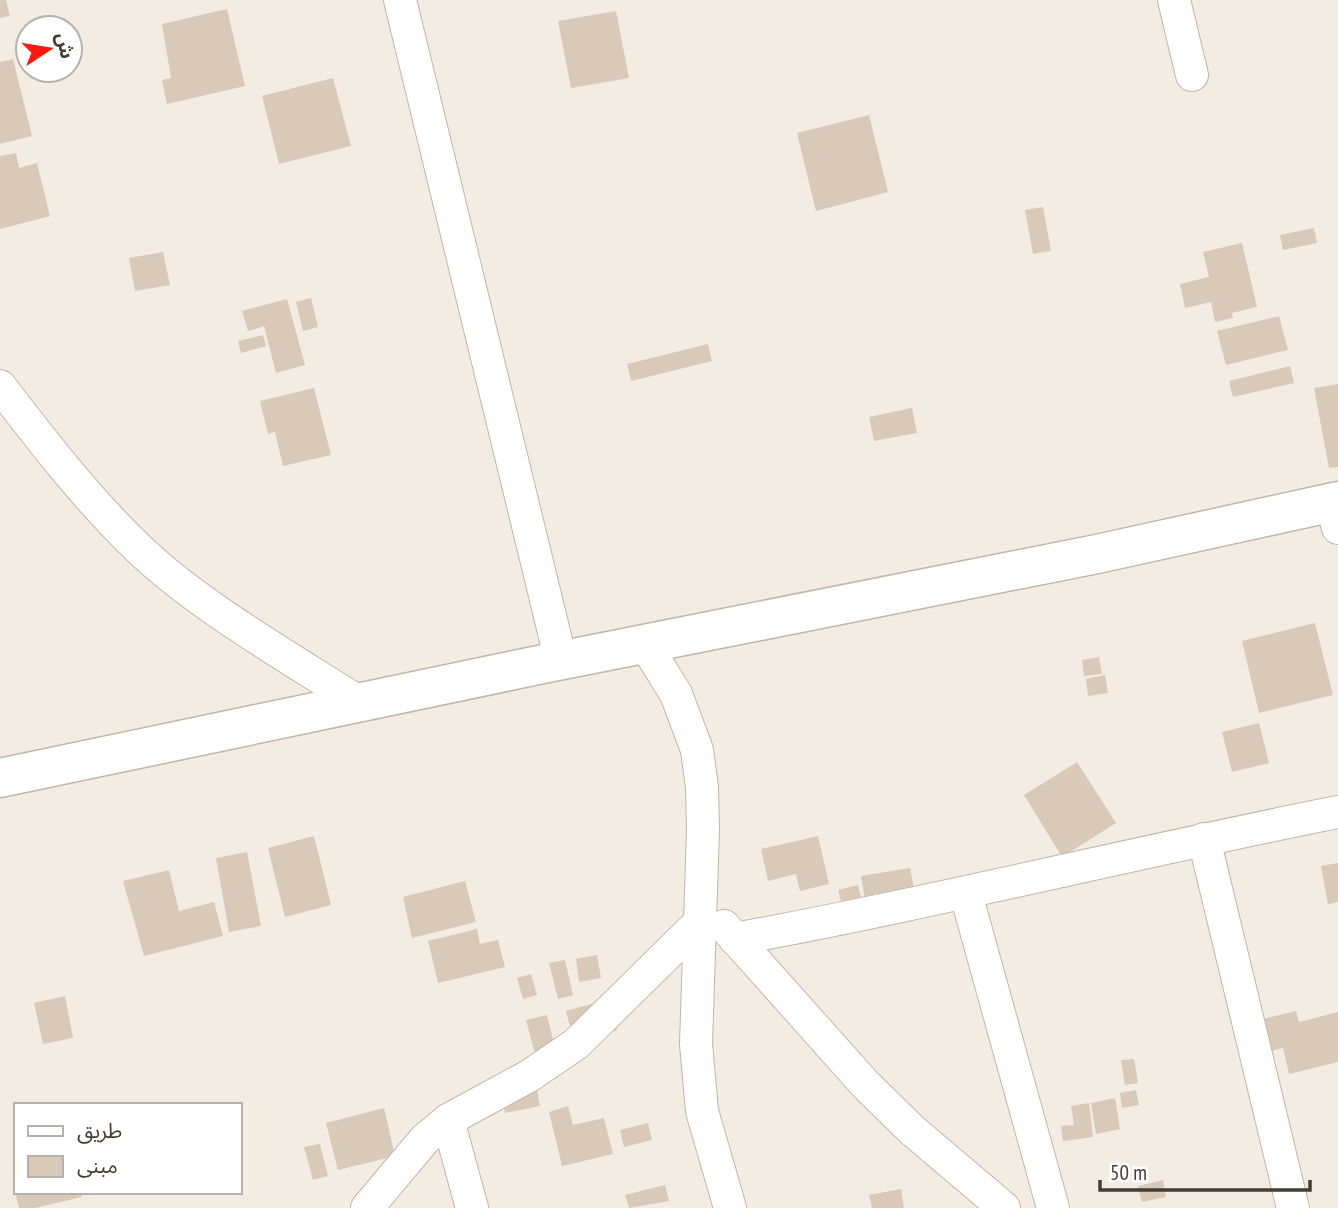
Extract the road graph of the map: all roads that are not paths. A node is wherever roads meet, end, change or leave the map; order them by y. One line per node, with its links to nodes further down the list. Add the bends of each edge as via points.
1 (400, 0): 7 (street)
2 (1174, 0): 3 (street)
3 (1192, 75)
4 (0, 386): 8 (street, via 82,489 139,550 204,600)
5 (1336, 510): 6 (street)
6 (645, 644): 7 (street); 13 (street, via 676,694 697,750 702,797)
7 (561, 661): 8 (street)
8 (360, 703): 9 (street)
9 (0, 778)
10 (1338, 812): 11 (street)
11 (1204, 839): 12 (street); 21 (street)
12 (966, 894): 14 (street); 20 (street)
13 (700, 910): 14 (street); 15 (street, via 576,1044 529,1076); 18 (street, via 698,1075 702,1111)
14 (734, 939): 19 (street, via 866,1085)
15 (448, 1120): 16 (street, via 398,1168); 17 (street)
16 (367, 1208)
17 (472, 1208)
18 (730, 1208)
19 (1004, 1208)
20 (1053, 1208)
21 (1293, 1208)

